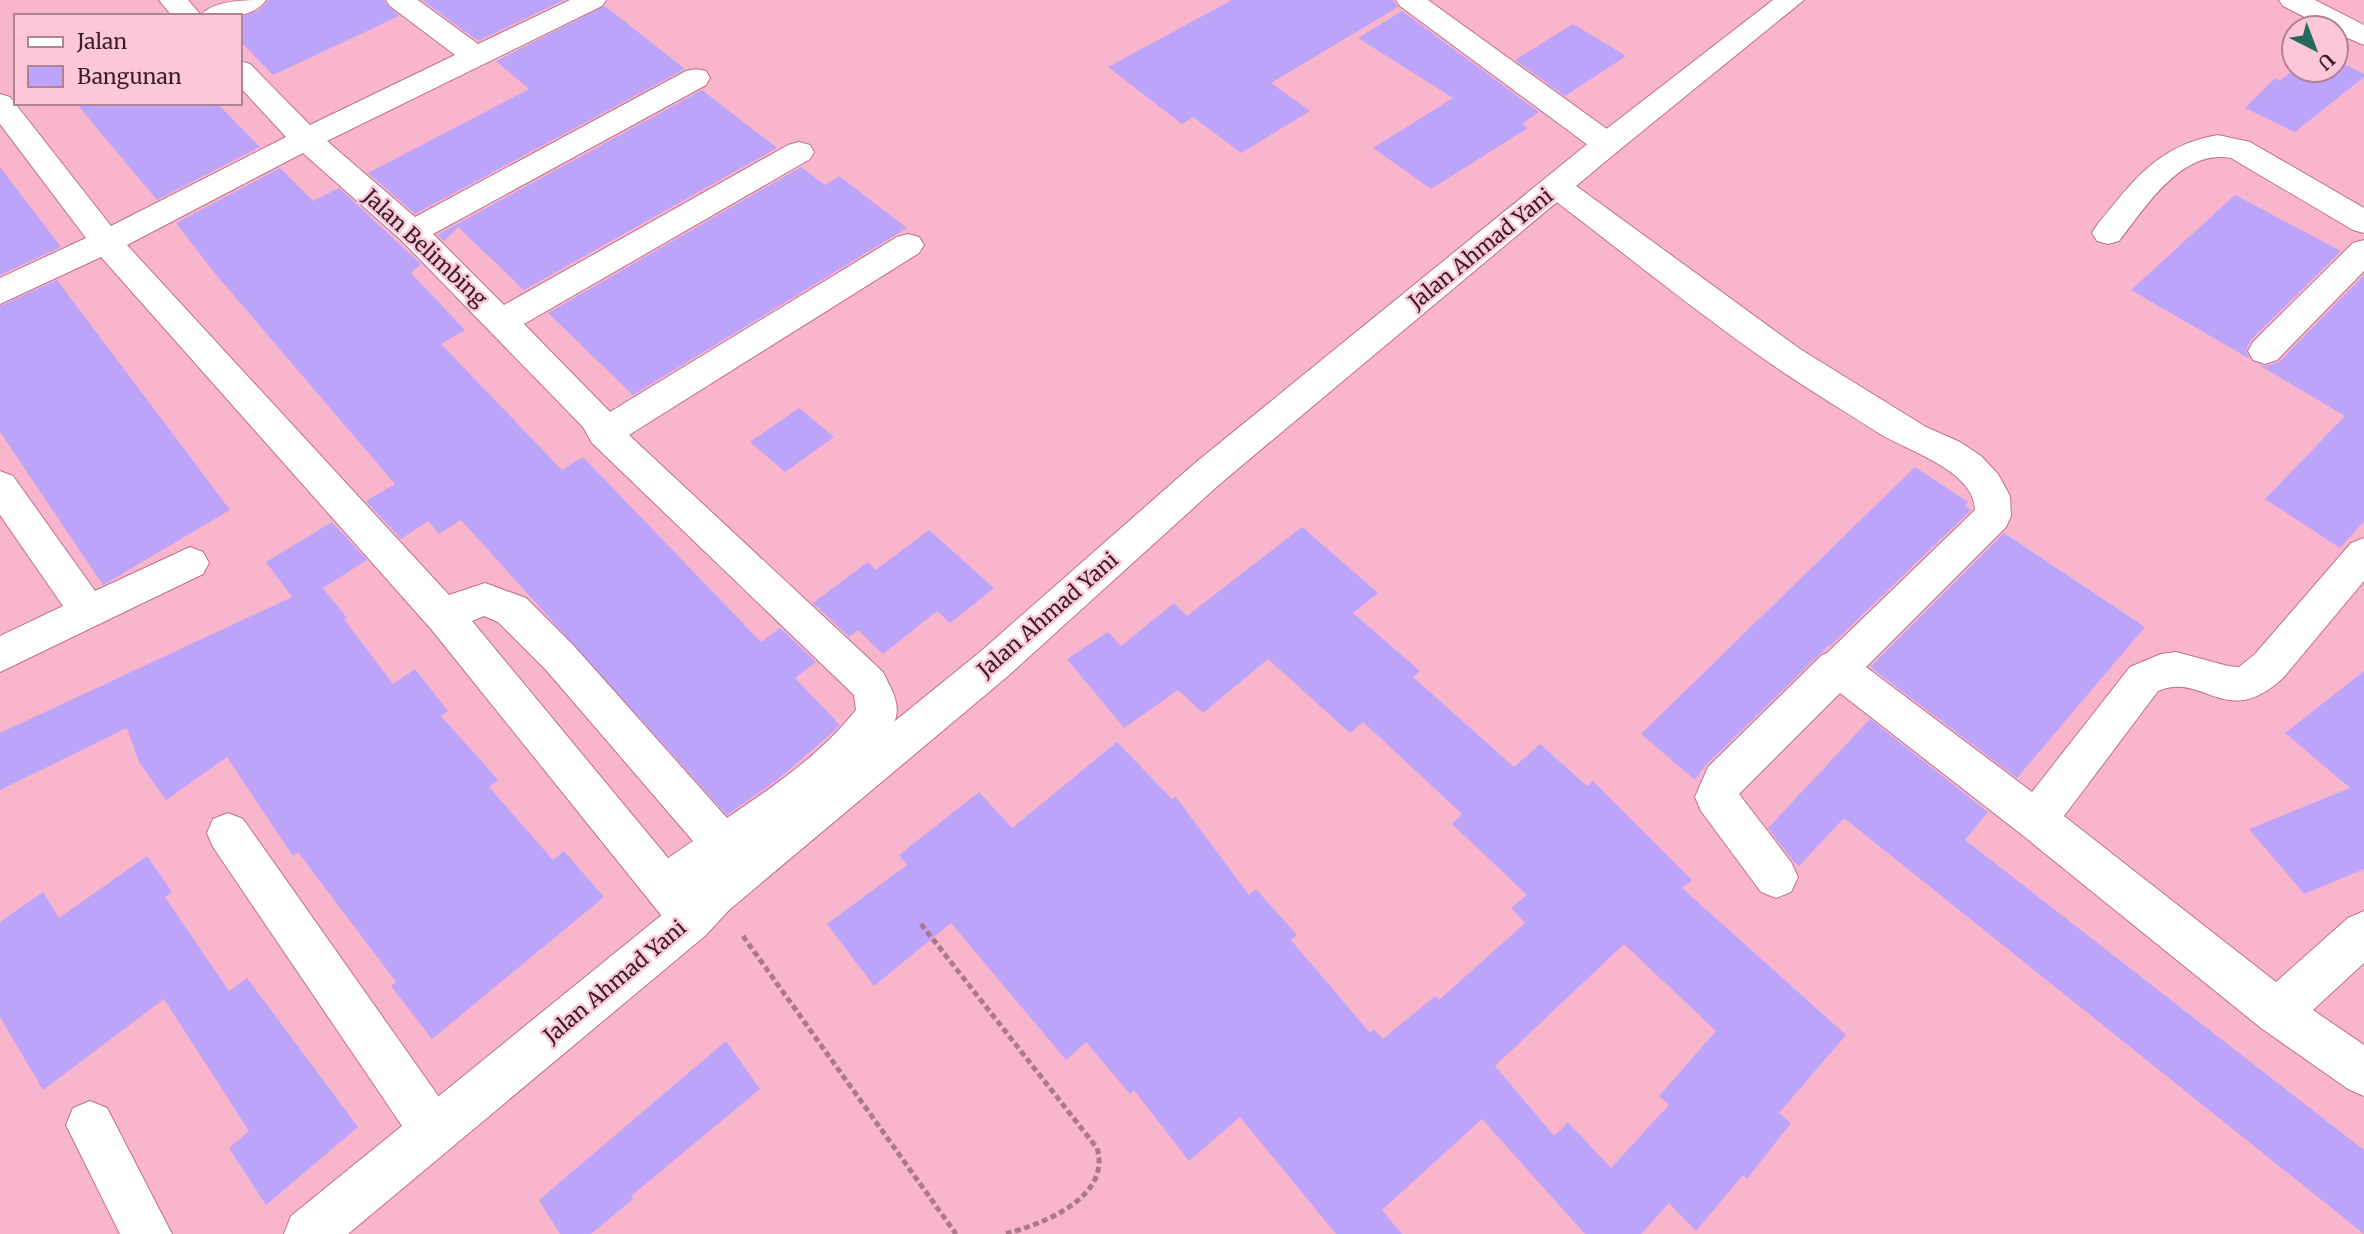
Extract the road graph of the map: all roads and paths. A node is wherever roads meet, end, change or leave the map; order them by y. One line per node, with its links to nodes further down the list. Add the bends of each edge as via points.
1 (173, 0): 8 (street)
2 (252, 0): 9 (street)
3 (400, 0): 11 (street)
4 (592, 0): 11 (street)
5 (1410, 0): 16 (street)
6 (1790, 0): 16 (street, Jalan Ahmad Yani)
7 (2293, 0): 10 (street)
8 (186, 14)
9 (219, 14)
10 (2364, 36)
11 (475, 56): 15 (street)
12 (242, 71): 15 (street, Jalan Belimbing)
13 (696, 78): 20 (street)
14 (0, 104): 22 (street)
15 (306, 139): 20 (street, Jalan Belimbing); 22 (street)
16 (1607, 144): 18 (street, Jalan Ahmad Yani)
17 (799, 152): 26 (street)
18 (1557, 187): 35 (street, via 1788,358 1915,438 1933,442 1977,475 1992,495 1993,516); 41 (street, Jalan Ahmad Yani, via 1208,473 994,664)
19 (2364, 222): 21 (street, via 2239,149 2207,145 2163,167)
20 (412, 232): 26 (street, Jalan Belimbing)
21 (2108, 233)
22 (106, 242): 25 (street); 33 (street)
23 (908, 245): 28 (street)
24 (2364, 251): 27 (street)
25 (0, 292)
26 (502, 321): 28 (street, Jalan Belimbing, via 596,418)
27 (2265, 351)
28 (604, 433): 38 (street, Jalan Belimbing, via 869,684 876,701 876,716 818,778)
29 (0, 486): 32 (street)
30 (2364, 554): 36 (street, via 2269,666 2251,680 2233,685 2180,668 2160,669 2144,679)
31 (190, 563): 32 (street)
32 (88, 611): 34 (street)
33 (445, 617): 38 (street, via 485,599 512,610 560,658); 40 (street)
34 (0, 655)
35 (1836, 667): 36 (street); 39 (street, via 1723,781 1716,797)
36 (2036, 820): 44 (street)
37 (228, 833): 47 (street)
38 (723, 844): 40 (street, Jalan Belimbing)
39 (1776, 877)
40 (665, 885): 41 (street)
41 (702, 908): 47 (street, Jalan Ahmad Yani); 50 (path)
42 (921, 924): 51 (path, via 1097,1148 1101,1159 1096,1180 1067,1212)
43 (2364, 933): 44 (street)
44 (2277, 1012): 45 (street)
45 (2364, 1073)
46 (90, 1125): 48 (street)
47 (434, 1131): 49 (street, Jalan Ahmad Yani)
48 (147, 1234)
49 (309, 1234)
50 (956, 1234)
51 (1004, 1234)

